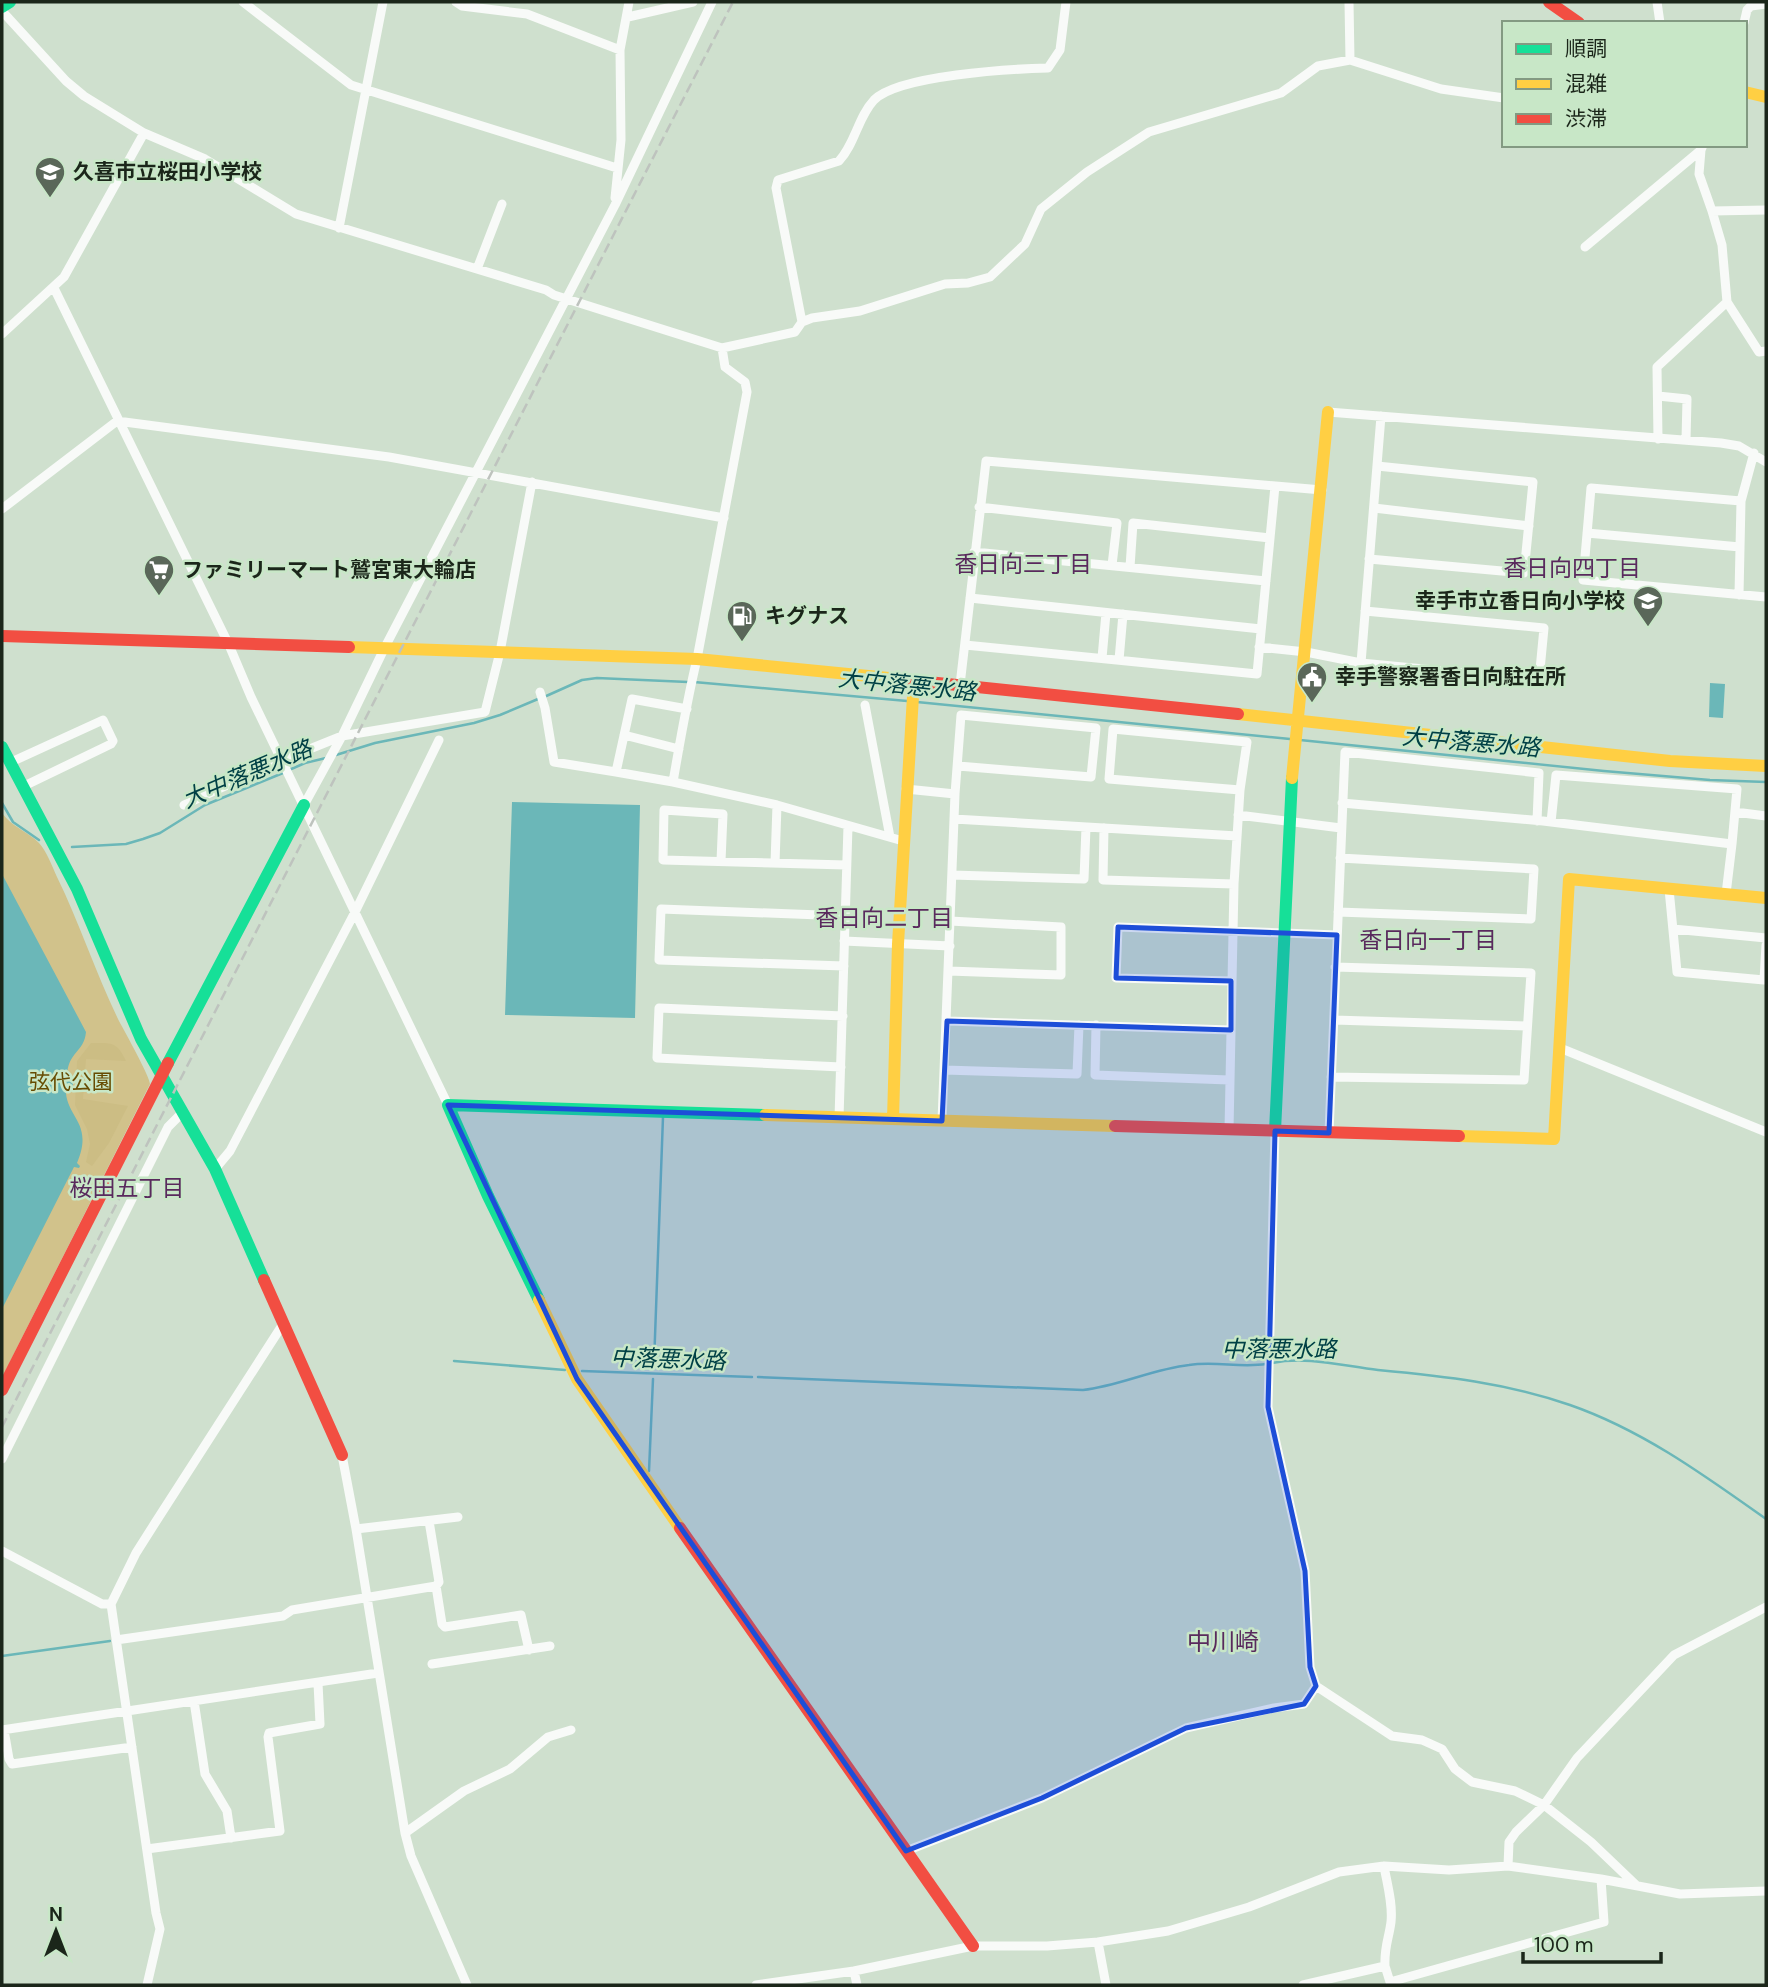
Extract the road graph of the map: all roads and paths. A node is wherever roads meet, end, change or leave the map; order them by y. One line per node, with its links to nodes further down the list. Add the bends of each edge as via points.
1 (10, 2): 13 (street)
2 (243, 2): 20 (street, via 351,85)
3 (383, 2): 20 (street)
4 (456, 2): 18 (street, via 527,14)
5 (629, 2): 14 (street)
6 (693, 2): 14 (street)
7 (712, 2): 28 (street)
8 (1066, 2): 37 (street, via 1060,50 1048,68 964,73 882,93 864,114 839,161 778,180)
9 (1349, 2): 19 (street)
10 (1657, 2): 16 (street)
11 (1555, 3): 15 (street)
12 (1766, 4): 17 (street, via 1751,6)
13 (2, 9): 24 (street, via 76,90)
14 (628, 17): 18 (street)
15 (1577, 21)
16 (1660, 21)
17 (1744, 21)
18 (621, 50): 26 (street)
19 (1350, 60): 23 (street, via 1441,89); 37 (street, via 1318,66 1281,93 1149,132 1041,209 1025,244 990,277 945,284 860,311)
20 (366, 89): 26 (street); 31 (street)
21 (1747, 92): 22 (street)
22 (1766, 97)
23 (1502, 98)
24 (144, 133): 31 (street, via 205,159 296,214); 34 (street, via 73,263)
25 (1702, 147): 30 (street, via 1699,174); 32 (street)
26 (617, 168): 28 (street)
27 (502, 205): 33 (street)
28 (615, 205): 35 (street)
29 (1766, 210): 30 (street)
30 (1712, 211): 36 (street, via 1722,245)
31 (339, 228): 33 (street)
32 (1585, 247)
33 (477, 269): 35 (street)
34 (54, 288): 38 (street); 45 (street)
35 (565, 299): 39 (street); 51 (street)
36 (1727, 302): 40 (street); 42 (street, via 1657,367)
37 (802, 322): 39 (street, via 795,332)
38 (2, 334)
39 (722, 348): 59 (street, via 725,367 745,383 747,392)
40 (1763, 352): 41 (street)
41 (1766, 360)
42 (1658, 396): 46 (street); 47 (street, via 1687,399)
43 (1328, 412): 44 (street); 54 (street)
44 (1381, 416): 46 (street); 50 (street)
45 (117, 421): 51 (street); 58 (street); 77 (street)
46 (1658, 439): 47 (street)
47 (1686, 440): 48 (street, via 1739,446)
48 (1754, 453): 49 (street); 55 (street)
49 (1766, 462)
50 (1377, 466): 57 (street); 60 (street, via 1533,482)
51 (477, 472): 52 (street); 80 (street)
52 (532, 482): 59 (street); 81 (street)
53 (1275, 486): 54 (street); 56 (street, via 986,461); 62 (street)
54 (1322, 490): 82 (street)
55 (1741, 501): 61 (street, via 1591,488); 63 (street)
56 (979, 507): 64 (street); 66 (street, via 1117,523)
57 (1374, 508): 60 (street); 65 (street)
58 (2, 509)
59 (724, 518): 86 (street)
60 (1529, 526): 65 (street, via 1524,573)
61 (1587, 533): 63 (street); 69 (street, via 1583,580)
62 (1270, 538): 67 (street, via 1133,523); 68 (street)
63 (1740, 547): 69 (street)
64 (974, 552): 66 (street); 71 (street)
65 (1369, 559): 72 (street)
66 (1112, 565): 67 (street)
67 (1130, 567): 68 (street)
68 (1266, 581): 75 (street)
69 (1739, 595): 70 (street)
70 (1766, 597)
71 (970, 598): 73 (street); 78 (street)
72 (1365, 611): 85 (street); 85 (street, via 1544,628 1539,680)
73 (1106, 612): 74 (street); 83 (street)
74 (1124, 614): 75 (street); 84 (street)
75 (1261, 629): 79 (street)
76 (2, 636): 77 (street)
77 (229, 645): 80 (street); 98 (street)
78 (965, 645): 83 (street); 88 (street)
79 (1259, 647): 82 (street); 84 (street, via 1256,674)
80 (384, 649): 81 (street); 94 (street)
81 (500, 652): 86 (street); 94 (street, via 485,712)
82 (1306, 652): 85 (street); 92 (street)
83 (1101, 659): 84 (street)
84 (1119, 660)
85 (1361, 663)
86 (696, 665): 87 (street); 91 (street)
87 (914, 680): 88 (street); 104 (street)
88 (960, 685): 92 (street)
89 (540, 692): 101 (street, via 554,762)
90 (865, 705): 123 (street)
91 (687, 709): 93 (street, via 632,699); 96 (street)
92 (1295, 733): 100 (street, via 1402,730 1670,761); 115 (street)
93 (624, 735): 96 (street); 101 (street)
94 (340, 739): 98 (street); 109 (street)
95 (439, 740): 134 (street)
96 (679, 749): 102 (street)
97 (4, 753): 103 (street); 103 (street, via 103,720 111,744)
98 (284, 763): 108 (street); 109 (street)
99 (958, 766): 99 (street, via 961,715 1096,727 1091,777); 106 (street)
100 (1766, 766)
101 (616, 772): 102 (street)
102 (673, 782): 110 (street)
103 (22, 787): 161 (street, via 77,890)
104 (906, 789): 106 (street); 123 (street)
105 (1240, 790): 105 (street, via 1109,779 1113,729 1247,742); 112 (street)
106 (955, 794): 114 (street)
107 (1342, 803): 116 (street); 116 (street, via 1345,752 1539,772); 121 (street)
108 (184, 805)
109 (304, 805): 134 (street); 161 (street)
110 (777, 805): 118 (street); 127 (street)
111 (1735, 812): 113 (street); 117 (street, via 1737,789 1556,775); 124 (street)
112 (1238, 816): 115 (street); 122 (street)
113 (1766, 816)
114 (954, 819): 119 (street); 129 (street)
115 (1289, 821): 121 (street); 140 (street)
116 (1537, 821): 117 (street)
117 (1551, 822): 124 (street)
118 (848, 826): 123 (street); 128 (street)
119 (1086, 827): 120 (street); 129 (street, via 1084,879)
120 (1104, 828): 122 (street); 130 (street, via 1103,880)
121 (1341, 828): 125 (street)
122 (1237, 836): 130 (street)
123 (897, 839): 144 (street)
124 (1732, 844): 132 (street)
125 (1339, 858): 135 (street); 135 (street, via 1534,869 1531,919)
126 (722, 861): 126 (street, via 663,860 664,810 723,814); 127 (street)
127 (775, 863): 128 (street)
128 (846, 864): 136 (street)
129 (952, 875): 137 (street)
130 (1234, 884): 139 (street)
131 (1669, 888): 132 (street); 138 (street); 158 (street, via 1569,879)
132 (1726, 894): 133 (street)
133 (1766, 898)
134 (355, 912): 164 (street); 173 (street, via 230,1151)
135 (1338, 912): 141 (street)
136 (846, 916): 143 (street); 147 (street, via 661,909 659,960)
137 (950, 921): 146 (street); 149 (street, via 1061,927 1061,975)
138 (1673, 929): 142 (street); 145 (street, via 1677,972 1764,980)
139 (1233, 932): 140 (street); 150 (street); 150 (street, via 1118,927 1116,965 1116,978)
140 (1282, 934): 141 (street); 170 (street)
141 (1337, 936): 148 (street)
142 (1766, 938)
143 (845, 941): 144 (street); 147 (street)
144 (898, 944): 146 (street); 167 (street)
145 (1766, 945)
146 (950, 946): 149 (street)
147 (844, 966): 151 (street)
148 (1335, 967): 152 (street); 156 (street, via 1531,973)
149 (949, 971): 153 (street)
150 (1231, 981): 157 (street)
151 (843, 1016): 159 (street); 159 (street, via 659,1008 657,1058)
152 (1334, 1020): 156 (street); 162 (street)
153 (947, 1021): 154 (street); 160 (street)
154 (1079, 1025): 155 (street); 160 (street, via 1077,1074)
155 (1096, 1025): 157 (street); 163 (street, via 1095,1075)
156 (1527, 1026): 162 (street, via 1524,1080)
157 (1231, 1030): 163 (street)
158 (1560, 1048): 171 (street); 172 (street, via 1554,1139)
159 (841, 1067): 166 (street)
160 (944, 1070): 168 (street)
161 (161, 1076): 165 (street); 175 (street)
162 (1331, 1077): 172 (street)
163 (1229, 1080): 169 (street)
164 (448, 1105): 166 (street); 202 (street, via 577,1379)
165 (183, 1112): 173 (street); 177 (street, via 168,1127)
166 (839, 1118): 167 (street)
167 (893, 1119): 168 (street)
168 (942, 1121): 169 (street)
169 (1229, 1130): 170 (street)
170 (1275, 1132): 172 (street); 192 (street, via 1268,1406 1305,1571 1310,1667)
171 (1766, 1132)
172 (1329, 1133)
173 (215, 1169): 174 (street)
174 (283, 1324): 176 (street); 184 (street, via 136,1553)
175 (2, 1390)
176 (342, 1455): 180 (street)
177 (2, 1459)
178 (458, 1517): 179 (street)
179 (429, 1521): 180 (street); 182 (street)
180 (356, 1529): 183 (street)
181 (2, 1551): 184 (street, via 102,1604)
182 (436, 1586): 183 (street); 188 (street, via 445,1627 521,1615)
183 (367, 1597): 186 (street, via 292,1610 283,1616); 190 (street)
184 (111, 1604): 186 (street)
185 (1766, 1608): 198 (street, via 1674,1655 1577,1758)
186 (116, 1640): 194 (street)
187 (550, 1646): 188 (street)
188 (529, 1650): 189 (street)
189 (432, 1664)
190 (378, 1673): 191 (street); 199 (street)
191 (318, 1682): 193 (street); 200 (street, via 320,1724 269,1732 280,1831)
192 (1316, 1686): 198 (street, via 1392,1736 1442,1749 1455,1769 1472,1782 1514,1791); 202 (street, via 1304,1704 1186,1728 1042,1798)
193 (194, 1701): 194 (street); 200 (street, via 205,1774 227,1811)
194 (127, 1711): 195 (street); 197 (street)
195 (3, 1730): 197 (street, via 12,1764)
196 (571, 1730): 199 (street, via 548,1737 510,1769 464,1791)
197 (132, 1747): 201 (street)
198 (1544, 1805): 204 (street, via 1509,1842); 206 (street)
199 (405, 1833): 213 (street)
200 (231, 1838): 201 (street)
201 (147, 1849): 212 (street, via 160,1928)
202 (906, 1851): 209 (street)
203 (1384, 1866): 204 (street, via 1449,1870); 208 (street, via 1339,1872 1191,1925); 210 (street, via 1391,1905)
204 (1508, 1866): 205 (street)
205 (1601, 1879): 206 (street); 210 (street, via 1604,1922 1390,1982)
206 (1638, 1887): 207 (street, via 1680,1894)
207 (1766, 1891)
208 (1098, 1942): 209 (street); 216 (street)
209 (973, 1946): 211 (street)
210 (1385, 1966): 217 (street)
211 (854, 1970): 214 (street); 215 (street)
212 (147, 1985)
213 (467, 1985)
214 (756, 1985)
215 (857, 1985)
216 (1106, 1985)
217 (1303, 1985)

